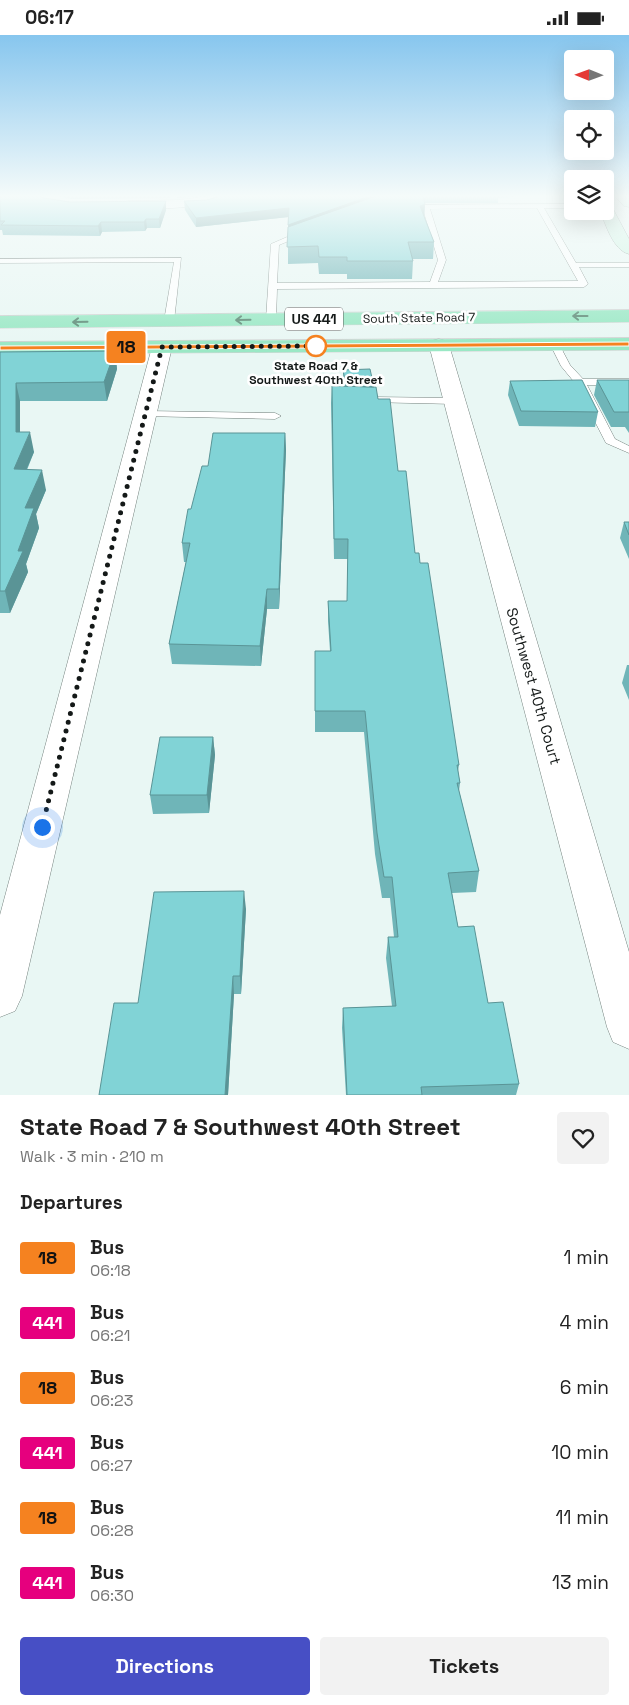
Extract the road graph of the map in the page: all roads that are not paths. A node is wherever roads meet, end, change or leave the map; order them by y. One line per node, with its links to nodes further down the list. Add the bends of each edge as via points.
1 (275, 245): 8 (lane)
2 (438, 245): 7 (lane, via 442,260)
3 (562, 245): 5 (lane)
4 (0, 261): 12 (lane, via 178,261)
5 (573, 265): 6 (lane); 7 (lane, via 584,284)
6 (629, 265)
7 (433, 285): 8 (lane)
8 (273, 286): 10 (lane)
9 (629, 316): 10 (main road, South State Road 7 / US 441, one-way to 10)
10 (272, 319): 12 (main road, South State Road 7 / US 441, one-way to 12)
11 (0, 322): 12 (main road, South State Road 7 / US 441, one-way to 11)
12 (165, 334): 14 (main road, South State Road 7 / US 441); 16 (main road, South State Road 7 / US 441); 21 (street)
13 (629, 344): 15 (main road, South State Road 7 / US 441)
14 (439, 345): 15 (main road, South State Road 7 / US 441); 20 (street, Southwest 40th Court)
15 (555, 345): 17 (lane, via 566,367)
16 (0, 348)
17 (580, 382): 18 (lane); 23 (lane, via 610,441)
18 (629, 382)
19 (359, 399): 20 (lane)
20 (455, 401): 25 (street, Southwest 40th Court)
21 (146, 414): 22 (lane); 24 (street)
22 (275, 416)
23 (629, 450)
24 (0, 996)
25 (629, 1027)

